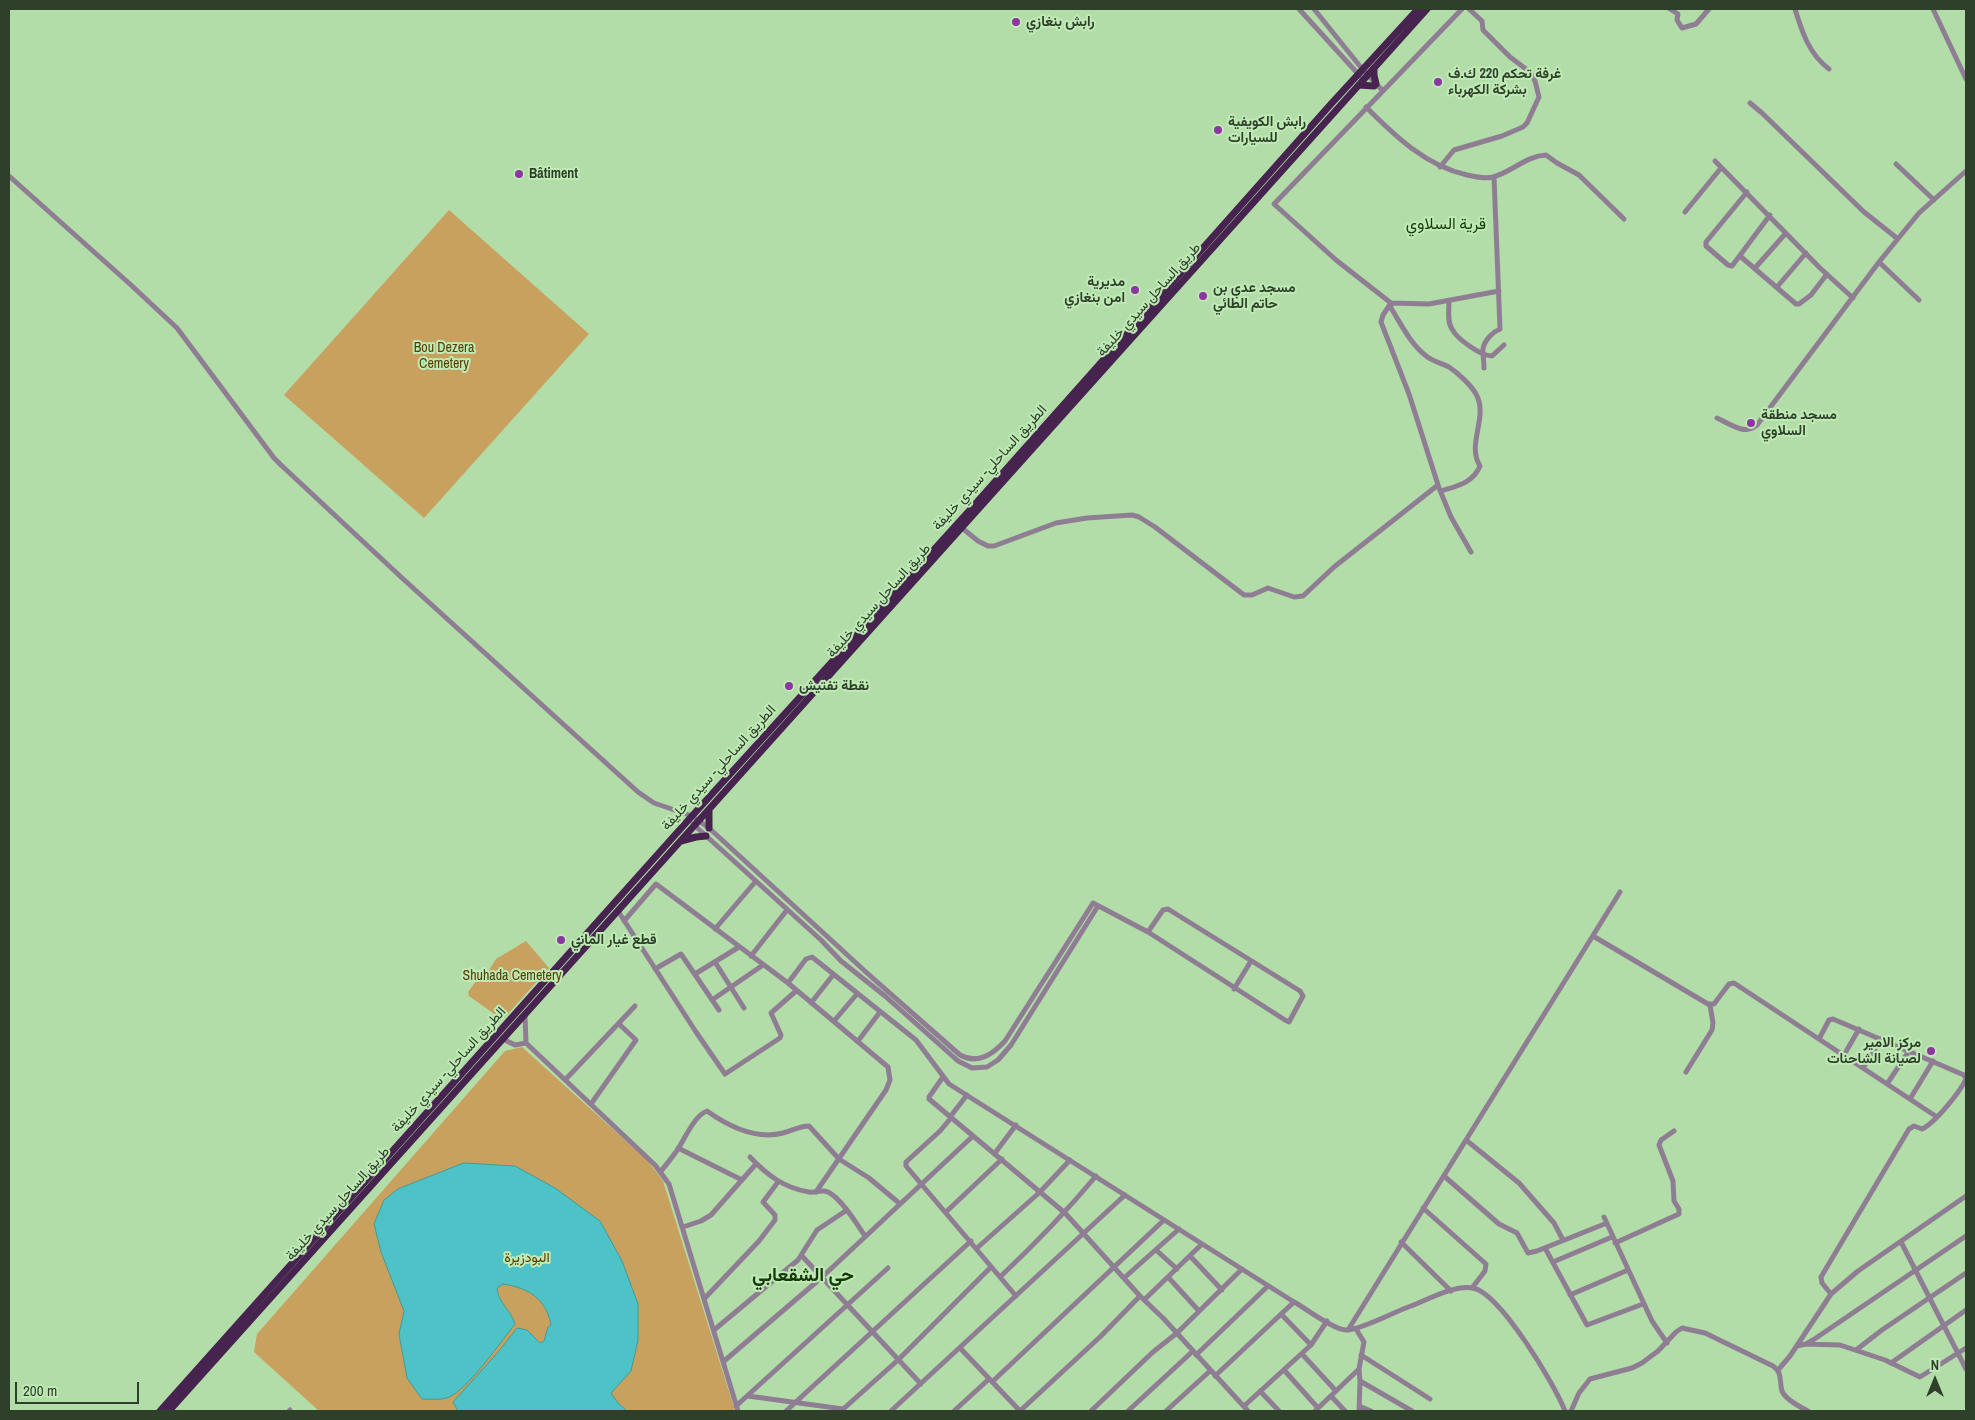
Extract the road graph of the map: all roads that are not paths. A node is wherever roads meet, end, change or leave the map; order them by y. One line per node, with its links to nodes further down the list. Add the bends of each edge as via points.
1 (1299, 9): 13 (street)
2 (1314, 9): 13 (street)
3 (1418, 9): 13 (highway, الطريق الساحلي- سيدي خليفة)
4 (1427, 9): 11 (highway, طريق الساحل سيدي خليفة)
5 (1462, 9): 15 (street)
6 (1469, 9): 20 (street, via 1510,57 1530,72 1539,97 1523,127 1454,150)
7 (1670, 9): 8 (street, via 1678,14 1677,20 1682,28 1696,24)
8 (1709, 9)
9 (1795, 9): 12 (street, via 1808,44 1817,59)
10 (1932, 9): 14 (street)
11 (1374, 68): 13 (highway, طريق الساحل سيدي خليفة); 15 (highway)
12 (1829, 69)
13 (1362, 77): 15 (highway); 15 (street); 49 (highway, طريق الساحل سيدي خليفة); 52 (highway, الطريق الساحلي- سيدي خليفة)
14 (1966, 79)
15 (1378, 87): 17 (street)
16 (1750, 104): 31 (street)
17 (1366, 107): 20 (street); 42 (street, via 1274,204 1336,260)
18 (1715, 161): 21 (street)
19 (1896, 164): 26 (street)
20 (1440, 167): 24 (street, via 1477,177)
21 (1722, 168): 25 (street); 27 (street)
22 (1966, 171): 26 (street)
23 (9, 176): 52 (street, via 173,324 281,465 638,792 648,800)
24 (1494, 177): 29 (street, via 1518,164 1546,155 1579,175); 38 (street)
25 (1747, 192): 28 (street); 33 (street, via 1705,244 1730,266)
26 (1934, 200): 31 (street)
27 (1685, 212)
28 (1770, 216): 30 (street); 33 (street)
29 (1624, 219)
30 (1786, 233): 32 (street); 35 (street)
31 (1898, 240): 34 (street)
32 (1806, 254): 36 (street); 37 (street)
33 (1740, 256): 35 (street)
34 (1879, 262): 39 (street); 40 (street)
35 (1755, 268): 37 (street)
36 (1827, 274): 37 (street, via 1800,304); 39 (street)
37 (1777, 287)
38 (1499, 291): 41 (street); 44 (street, via 1500,329 1495,330 1484,343)
39 (1853, 298): 46 (street, via 1752,430 1744,430)
40 (1919, 300)
41 (1449, 301): 42 (street); 44 (street, via 1451,329 1464,342)
42 (1391, 303): 47 (street, via 1383,315 1382,325 1409,394); 48 (street, via 1409,338 1425,356 1450,368 1464,380 1476,394 1480,406 1475,442 1480,466 1476,475 1463,484)
43 (1504, 345): 44 (street, via 1492,356)
44 (1483, 353): 45 (street)
45 (1484, 368)
46 (1717, 418)
47 (1438, 485): 48 (street); 49 (street, via 1334,567 1308,593 1298,597 1268,588 1244,595 1155,527 1132,515 1056,523 994,546 983,544)
48 (1440, 491): 50 (street)
49 (962, 528): 51 (highway, طريق الساحل سيدي خليفة)
50 (1471, 552)
51 (709, 809): 53 (highway, طريق الساحل سيدي خليفة); 54 (highway)
52 (689, 816): 53 (street); 223 (highway, الطريق الساحلي- سيدي خليفة)
53 (697, 823): 54 (street); 55 (street); 56 (highway, طريق الساحل سيدي خليفة)
54 (709, 828): 68 (street)
55 (706, 836): 56 (highway); 58 (street)
56 (681, 841): 57 (highway, طريق الساحل سيدي خليفة)
57 (648, 877): 59 (street); 63 (highway, طريق الساحل سيدي خليفة)
58 (756, 881): 62 (street); 65 (street)
59 (656, 884): 64 (street); 65 (street)
60 (1620, 892): 67 (street)
61 (1096, 905): 66 (street); 100 (street); 102 (street)
62 (787, 910): 70 (street); 71 (street)
63 (618, 911): 64 (street); 92 (highway, طريق الساحل سيدي خليفة)
64 (624, 921): 75 (street)
65 (716, 929): 69 (street)
66 (1148, 932): 72 (street, via 1163,910 1168,909); 82 (street)
67 (1593, 936): 87 (street); 119 (street)
68 (834, 943): 70 (street); 76 (street)
69 (739, 947): 71 (street); 73 (street)
70 (828, 947): 79 (street)
71 (751, 956): 74 (street)
72 (1251, 961): 82 (street); 82 (street, via 1302,992 1303,996 1289,1022)
73 (715, 962): 77 (street); 81 (street)
74 (763, 965): 80 (street); 81 (street)
75 (655, 969): 77 (street, via 681,954); 83 (street, via 726,1074 780,1038 770,1013)
76 (867, 973): 79 (street); 100 (street, via 963,1057 982,1058)
77 (695, 974): 85 (street)
78 (833, 975): 80 (street, via 809,957); 84 (street); 86 (street)
79 (863, 979): 102 (street, via 966,1066 987,1067)
80 (788, 984): 83 (street)
81 (731, 988): 85 (street); 89 (street)
82 (1234, 989)
83 (796, 991): 86 (street)
84 (857, 994): 91 (street); 93 (street)
85 (712, 1000): 90 (street)
86 (811, 1003): 93 (street)
87 (1710, 1005): 97 (street, via 1732,983); 107 (street, via 1714,1023 1712,1030)
88 (635, 1006): 94 (street)
89 (744, 1008)
90 (718, 1010)
91 (880, 1012): 99 (street); 108 (street, via 916,1040)
92 (526, 1013): 96 (highway, طريق الساحل سيدي خليفة); 101 (street)
93 (834, 1021): 99 (street)
94 (619, 1024): 109 (street); 113 (street, via 636,1040)
95 (1858, 1030): 97 (street, via 1831,1019); 98 (street); 104 (street)
96 (503, 1039): 101 (street, via 515,1045); 223 (highway, طريق الساحل سيدي خليفة)
97 (1819, 1039): 104 (street)
98 (1881, 1039): 103 (street); 106 (street)
99 (858, 1041): 123 (street, via 888,1067 890,1080)
100 (1005, 1041): 102 (street)
101 (526, 1043): 109 (street)
102 (1011, 1045)
103 (1909, 1051): 105 (street); 110 (street)
104 (1844, 1055): 106 (street)
105 (1934, 1061): 112 (street); 114 (street, via 1964,1075 1966,1079)
106 (1863, 1068): 110 (street)
107 (1686, 1072)
108 (943, 1077): 111 (street); 115 (street, via 929,1098)
109 (565, 1080): 113 (street)
110 (1887, 1084): 112 (street)
111 (966, 1095): 115 (street); 116 (street)
112 (1910, 1099): 114 (street)
113 (591, 1104): 127 (street)
114 (1937, 1117): 181 (street, via 1924,1128 1914,1126 1909,1129 1821,1277)
115 (951, 1118): 118 (street); 132 (street, via 906,1162)
116 (1016, 1125): 121 (street); 125 (street)
117 (1674, 1131): 157 (street, via 1659,1145 1673,1181 1674,1201 1679,1214)
118 (973, 1136): 121 (street); 132 (street)
119 (1466, 1140): 129 (street); 148 (street, via 1520,1183 1554,1223)
120 (678, 1148): 123 (street, via 690,1128 707,1111 731,1126 755,1133 777,1134 809,1126); 127 (street); 130 (street)
121 (995, 1153): 124 (street)
122 (750, 1158): 126 (street)
123 (839, 1159): 133 (street); 137 (street, via 869,1178)
124 (1002, 1159): 134 (street); 140 (street)
125 (1070, 1160): 128 (street); 134 (street)
126 (756, 1164): 130 (street); 131 (street)
127 (661, 1171): 145 (street, via 669,1184)
128 (1096, 1176): 135 (street); 141 (street)
129 (1444, 1176): 138 (street); 160 (street, via 1499,1224 1517,1233 1528,1253)
130 (742, 1180): 145 (street, via 711,1215)
131 (778, 1182): 133 (street); 186 (street, via 763,1202 775,1215 775,1220)
132 (921, 1184): 137 (street); 140 (street)
133 (816, 1192): 139 (street, via 827,1191)
134 (1040, 1192): 141 (street); 159 (street)
135 (1125, 1195): 143 (street); 147 (street)
136 (1966, 1196): 155 (street)
137 (899, 1204): 149 (street)
138 (1423, 1208): 154 (street); 178 (street, via 1486,1264)
139 (847, 1210): 149 (street); 162 (street, via 817,1230)
140 (946, 1212): 153 (street)
141 (1065, 1213): 147 (street); 173 (street)
142 (1604, 1217): 144 (street)
143 (1164, 1220): 146 (street); 166 (street)
144 (1606, 1223): 150 (street); 152 (street)
145 (683, 1227): 186 (street)
146 (1179, 1229): 158 (street); 161 (street)
147 (1084, 1232): 166 (street); 183 (street)
148 (1558, 1233): 152 (street); 156 (street)
149 (865, 1236): 175 (street)
150 (1612, 1236): 157 (street); 164 (street)
151 (1966, 1236): 171 (street)
152 (1563, 1240): 156 (street)
153 (971, 1241): 159 (street); 198 (street)
154 (1402, 1242): 180 (street); 197 (street)
155 (1901, 1242): 171 (street); 181 (street)
156 (1555, 1243): 160 (street)
157 (1615, 1243): 170 (street)
158 (1202, 1244): 163 (street); 169 (street)
159 (977, 1248): 165 (street)
160 (1546, 1248): 164 (street)
161 (1156, 1250): 168 (street); 176 (street)
162 (802, 1256): 175 (street); 196 (street)
163 (1190, 1256): 168 (street); 179 (street)
164 (1553, 1262): 182 (street)
165 (991, 1267): 173 (street); 211 (street)
166 (1114, 1267): 176 (street); 220 (street)
167 (888, 1268): 189 (street)
168 (1177, 1269): 174 (street)
169 (1242, 1269): 177 (street); 179 (street)
170 (1628, 1270): 182 (street); 188 (street)
171 (1915, 1270): 185 (street); 201 (street)
172 (1966, 1273): 185 (street)
173 (1000, 1277): 183 (street)
174 (1168, 1277): 184 (street); 191 (street)
175 (821, 1278): 189 (street); 212 (street)
176 (1124, 1278): 184 (street)
177 (1268, 1286): 187 (street); 207 (street)
178 (1472, 1288): 180 (street); 248 (street, via 1498,1307 1533,1351)
179 (1222, 1290): 191 (street)
180 (1451, 1291): 195 (street)
181 (1831, 1294): 203 (street)
182 (1570, 1295): 188 (street, via 1588,1325)
183 (1016, 1296): 204 (street)
184 (1142, 1298): 199 (street); 240 (street)
185 (1930, 1298): 194 (street); 206 (street)
186 (704, 1299): 196 (street)
187 (1294, 1302): 192 (street); 193 (street)
188 (1644, 1304): 200 (street)
189 (848, 1305): 198 (street); 226 (street)
190 (1966, 1310): 194 (street)
191 (1199, 1311): 199 (street)
192 (1281, 1314): 202 (street); 219 (street)
193 (1327, 1322): 197 (street); 202 (street)
194 (1944, 1325): 209 (street); 213 (street)
195 (1356, 1329): 197 (street); 210 (street, via 1364,1342)
196 (714, 1330): 212 (street)
197 (1348, 1330)
198 (872, 1332): 211 (street); 229 (street)
199 (1177, 1333): 207 (street); 241 (street)
200 (1667, 1343): 217 (street, via 1679,1329 1705,1332); 249 (street, via 1632,1368 1590,1379)
201 (1806, 1344): 203 (street); 206 (street, via 1834,1344)
202 (1311, 1345): 208 (street)
203 (1797, 1346): 217 (street)
204 (960, 1348): 220 (street); 222 (street)
205 (1966, 1348): 209 (street)
206 (1856, 1350): 213 (street)
207 (1194, 1353): 218 (street); 242 (street)
208 (1302, 1354): 216 (street); 225 (street)
209 (1958, 1354): 213 (street, via 1920,1377); 215 (street)
210 (1361, 1355): 214 (street); 228 (street)
211 (898, 1360): 222 (street); 233 (street)
212 (723, 1362): 230 (street)
213 (1891, 1363)
214 (1359, 1369): 221 (street); 225 (street)
215 (1966, 1369)
216 (1284, 1370): 224 (street); 234 (street)
217 (1778, 1370): 250 (street, via 1785,1395)
218 (1210, 1371): 219 (street); 243 (street)
219 (1215, 1376): 231 (street)
220 (991, 1380): 239 (street); 240 (street)
221 (1360, 1381): 232 (street); 247 (street)
222 (921, 1384): 238 (street)
223 (187, 1386): 235 (highway, الطريق الساحلي- سيدي خليفة); 236 (highway, طريق الساحل سيدي خليفة)
224 (1260, 1391): 231 (street); 244 (street)
225 (1336, 1391): 227 (street)
226 (748, 1396): 229 (street); 230 (street)
227 (1331, 1396): 234 (street); 245 (street)
228 (1430, 1399)
229 (796, 1403): 233 (street); 237 (street)
230 (737, 1409)
231 (1245, 1409)
232 (1359, 1409): 246 (street)
233 (842, 1410)
234 (1316, 1410)
235 (160, 1411)
236 (169, 1411)
237 (786, 1411)
238 (891, 1411)
239 (954, 1411)
240 (1020, 1411)
241 (1091, 1411)
242 (1128, 1411)
243 (1166, 1411)
244 (1280, 1411)
245 (1345, 1411)
246 (1371, 1411)
247 (1412, 1411)
248 (1565, 1411)
249 (1571, 1411)
250 (1808, 1411)

